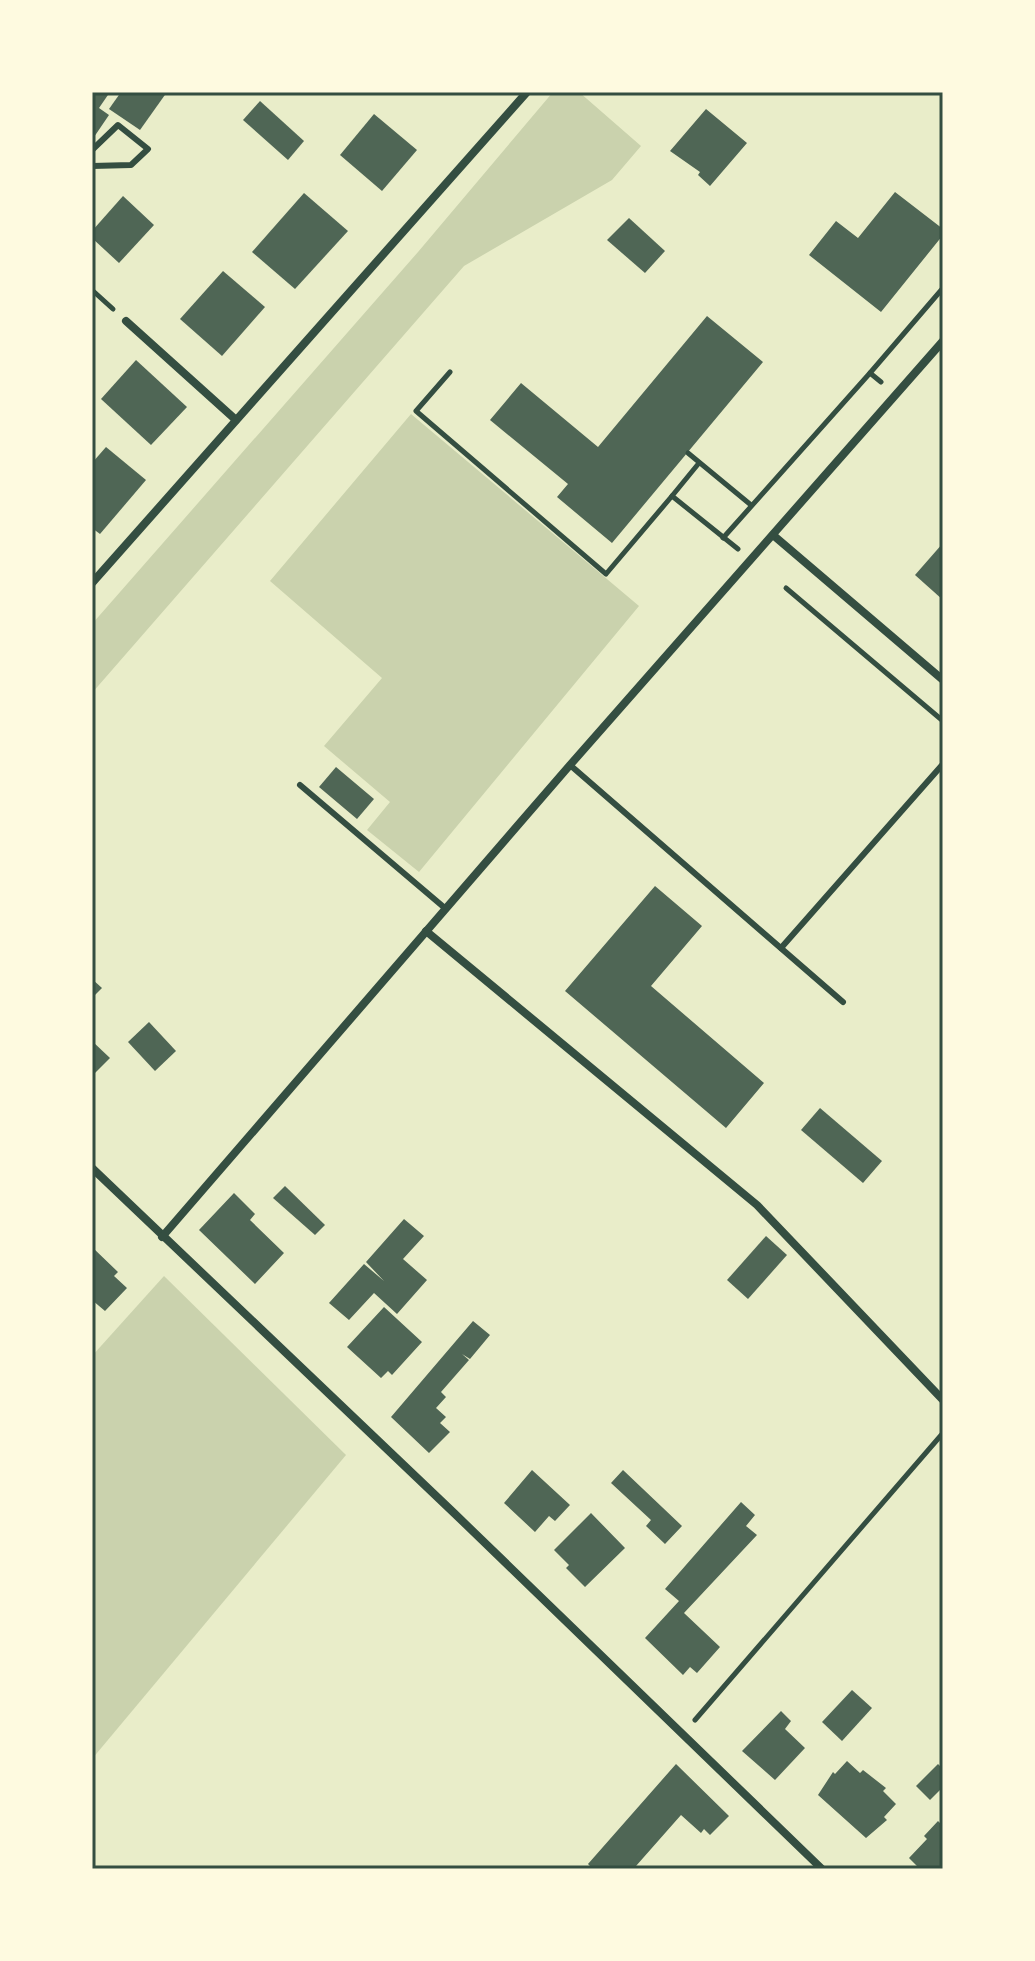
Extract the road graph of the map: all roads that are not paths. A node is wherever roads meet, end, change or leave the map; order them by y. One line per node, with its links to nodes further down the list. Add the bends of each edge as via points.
1 (527, 92): 6 (street)
2 (92, 150): 3 (lane, via 118,125 148,149 131,165)
3 (92, 166)
4 (126, 321): 6 (street)
5 (943, 341): 7 (street)
6 (236, 420): 8 (street)
7 (773, 535): 9 (street); 11 (street)
8 (92, 583)
9 (943, 680)
10 (943, 764): 15 (lane)
11 (570, 765): 13 (street); 15 (lane)
12 (300, 785): 13 (lane)
13 (446, 909): 14 (street)
14 (426, 931): 18 (street); 19 (street, via 757,1205)
15 (781, 948): 16 (lane)
16 (843, 1002)
17 (92, 1168): 18 (street)
18 (162, 1237): 20 (street)
19 (943, 1400)
20 (822, 1869)

